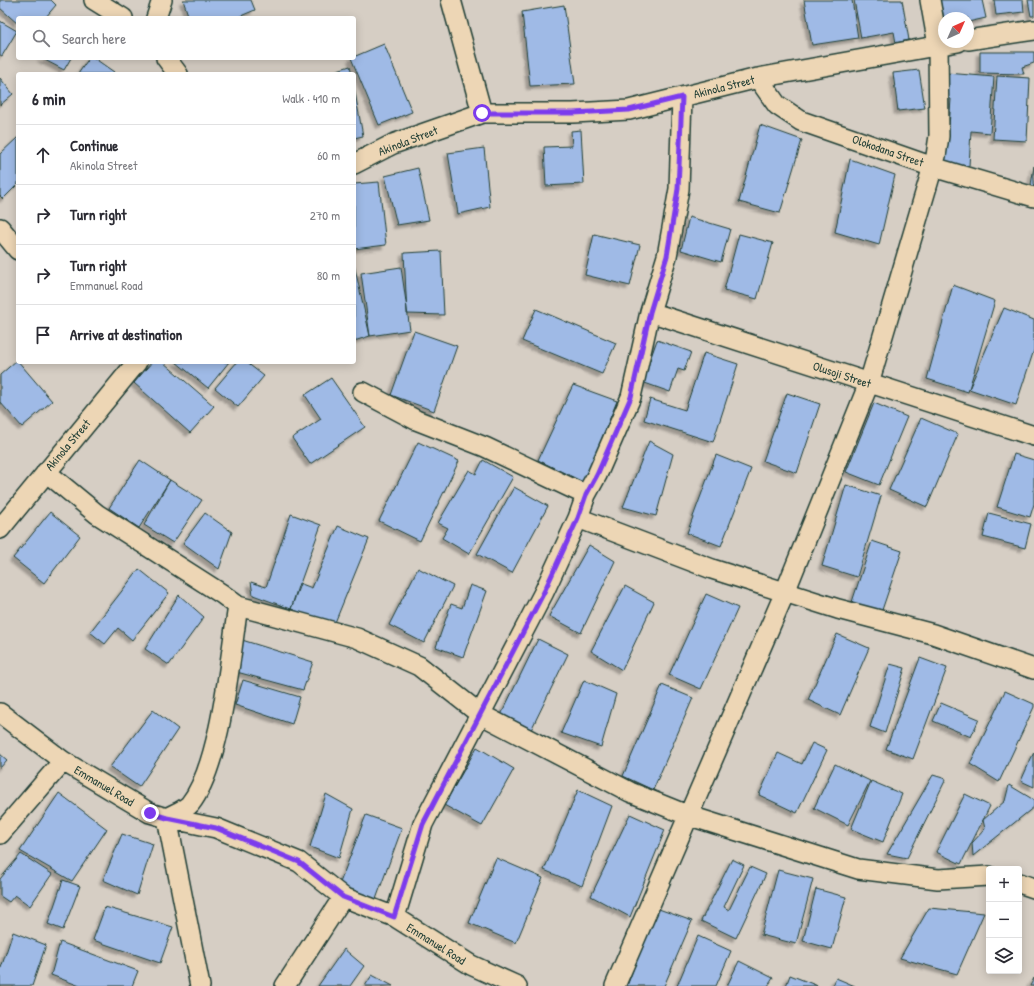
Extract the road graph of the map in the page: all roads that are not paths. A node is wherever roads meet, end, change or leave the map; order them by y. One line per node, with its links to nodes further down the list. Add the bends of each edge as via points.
1 (94, 0): 5 (street)
2 (162, 0): 6 (street)
3 (452, 0): 15 (street)
4 (930, 0): 9 (street)
5 (120, 16)
6 (157, 16)
7 (1034, 30): 8 (street)
8 (974, 39)
9 (938, 45): 13 (street, Akinola Street)
10 (938, 48): 17 (street, via 939,136)
11 (168, 60): 12 (street)
12 (176, 72)
13 (758, 78): 14 (street, Akinola Street); 17 (street, Olokodana Street, via 777,105 801,121)
14 (682, 97): 15 (street, Akinola Street, via 629,110); 21 (street, via 678,189 667,256)
15 (482, 113): 16 (street, Akinola Street, via 393,144)
16 (356, 163)
17 (933, 167): 18 (street, Olokodana Street); 23 (street)
18 (1034, 197)
19 (0, 228): 20 (street)
20 (16, 248)
21 (650, 312): 23 (street, Olusoji Street); 27 (street, via 631,397)
22 (135, 364): 26 (street, Akinola Street)
23 (869, 383): 25 (street, Olusoji Street); 30 (street)
24 (363, 392): 27 (street, via 416,420 485,447)
25 (1034, 436)
26 (46, 472): 29 (street, Akinola Street); 31 (street, via 97,514)
27 (586, 495): 28 (street)
28 (578, 518): 30 (street, via 712,569); 34 (street, via 544,592)
29 (0, 529)
30 (785, 592): 32 (street, via 934,634); 36 (street)
31 (238, 606): 34 (street, via 357,638 419,666); 37 (street, via 220,720 210,760 189,804)
32 (1034, 669)
33 (0, 713): 35 (street, Emmanuel Road)
34 (480, 714): 36 (street, via 630,792); 43 (street, via 423,824)
35 (63, 762): 37 (street, Emmanuel Road, via 150,813); 38 (street)
36 (688, 815): 39 (street, via 858,869 938,879); 47 (street)
37 (167, 818): 42 (street, Emmanuel Road, via 216,828 299,862); 44 (street)
38 (0, 834)
39 (986, 876)
40 (1022, 884): 41 (street)
41 (1034, 888)
42 (343, 897): 43 (street, Emmanuel Road); 45 (street)
43 (394, 917): 46 (street, Emmanuel Road, via 470,965)
44 (200, 986)
45 (285, 986)
46 (517, 986)
47 (615, 986)

